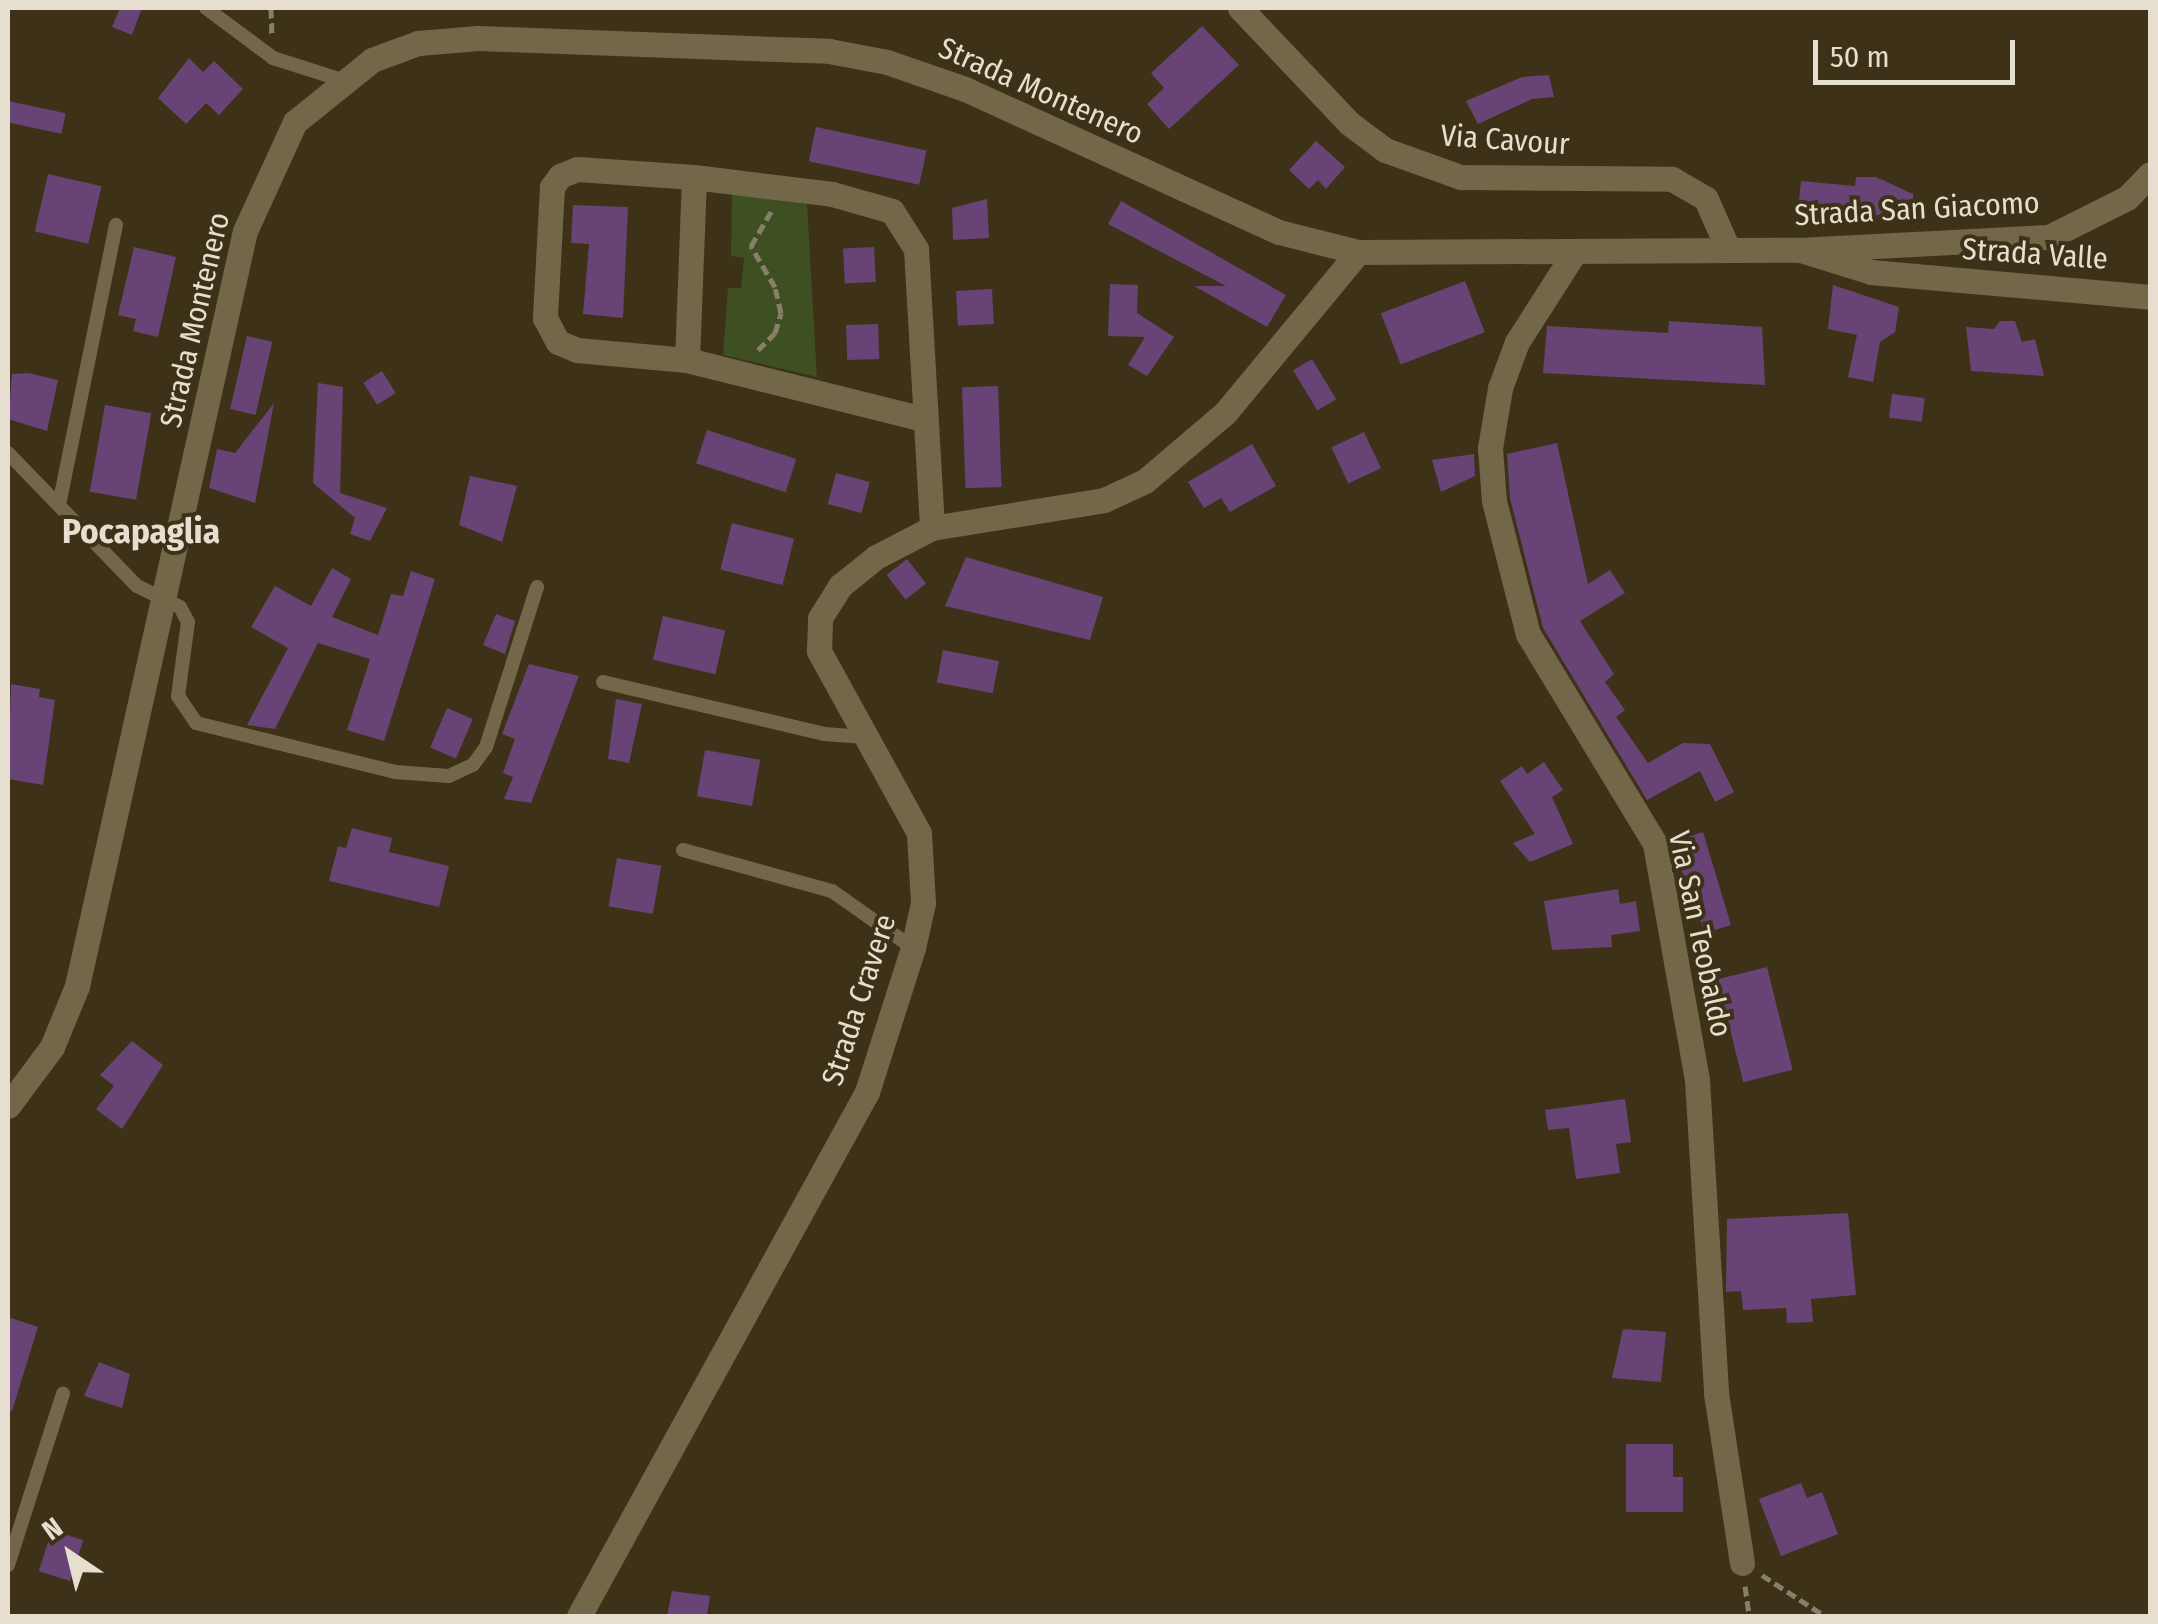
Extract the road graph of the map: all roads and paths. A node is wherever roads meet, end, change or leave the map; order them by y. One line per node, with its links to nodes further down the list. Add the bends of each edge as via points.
1 (206, 8): 3 (lane, via 273,58)
2 (1240, 8): 8 (street, Via Cavour, via 1349,122 1385,150 1461,177 1672,179 1706,198)
3 (342, 80): 10 (street, Strada Montenero, via 418,43 478,38 829,51 965,89 1279,232); 20 (street, Strada Montenero, via 295,122 245,231)
4 (2150, 174): 9 (street, Strada San Giacomo, via 2128,198 2048,237)
5 (694, 177): 6 (street); 13 (street); 13 (street, via 577,170 560,176 552,188 545,318 558,342 577,350)
6 (773, 187): 14 (path, via 772,214 751,246 775,287 781,313); 15 (street, via 892,211 906,225 916,248)
7 (116, 225): 17 (lane)
8 (1728, 249): 9 (street, Strada San Giacomo); 11 (street, Strada Montenero)
9 (1799, 250): 12 (street, Strada Valle, via 1872,272)
10 (1358, 252): 11 (street, Strada Montenero); 18 (street, Strada Cravere, via 1225,413 1145,481 1104,500)
11 (1574, 252): 27 (street, Via San Teobaldo, via 1517,342 1500,388 1490,448 1494,501 1528,634 1655,844 1697,1080 1716,1393)
12 (2150, 297)
13 (686, 360): 14 (street)
14 (748, 375): 15 (street)
15 (924, 419): 18 (street)
16 (8, 452): 17 (lane)
17 (58, 505): 20 (lane, via 137,586)
18 (932, 528): 22 (street, Strada Cravere, via 876,557 840,586 820,618 819,651)
19 (537, 587): 20 (lane, via 486,747 473,765 449,776 395,772 196,723 178,696 188,622)
20 (166, 600): 25 (street, Strada Montenero, via 78,986 52,1047)
21 (603, 682): 22 (lane, via 824,734)
22 (865, 737): 24 (street, Strada Cravere, via 918,833 924,903)
23 (683, 850): 24 (lane, via 832,891)
24 (913, 948): 29 (street, Strada Cravere, via 867,1092)
25 (8, 1106)
26 (63, 1394): 28 (lane)
27 (1742, 1563): 30 (path)
28 (8, 1565)
29 (579, 1616)
30 (1825, 1616)

